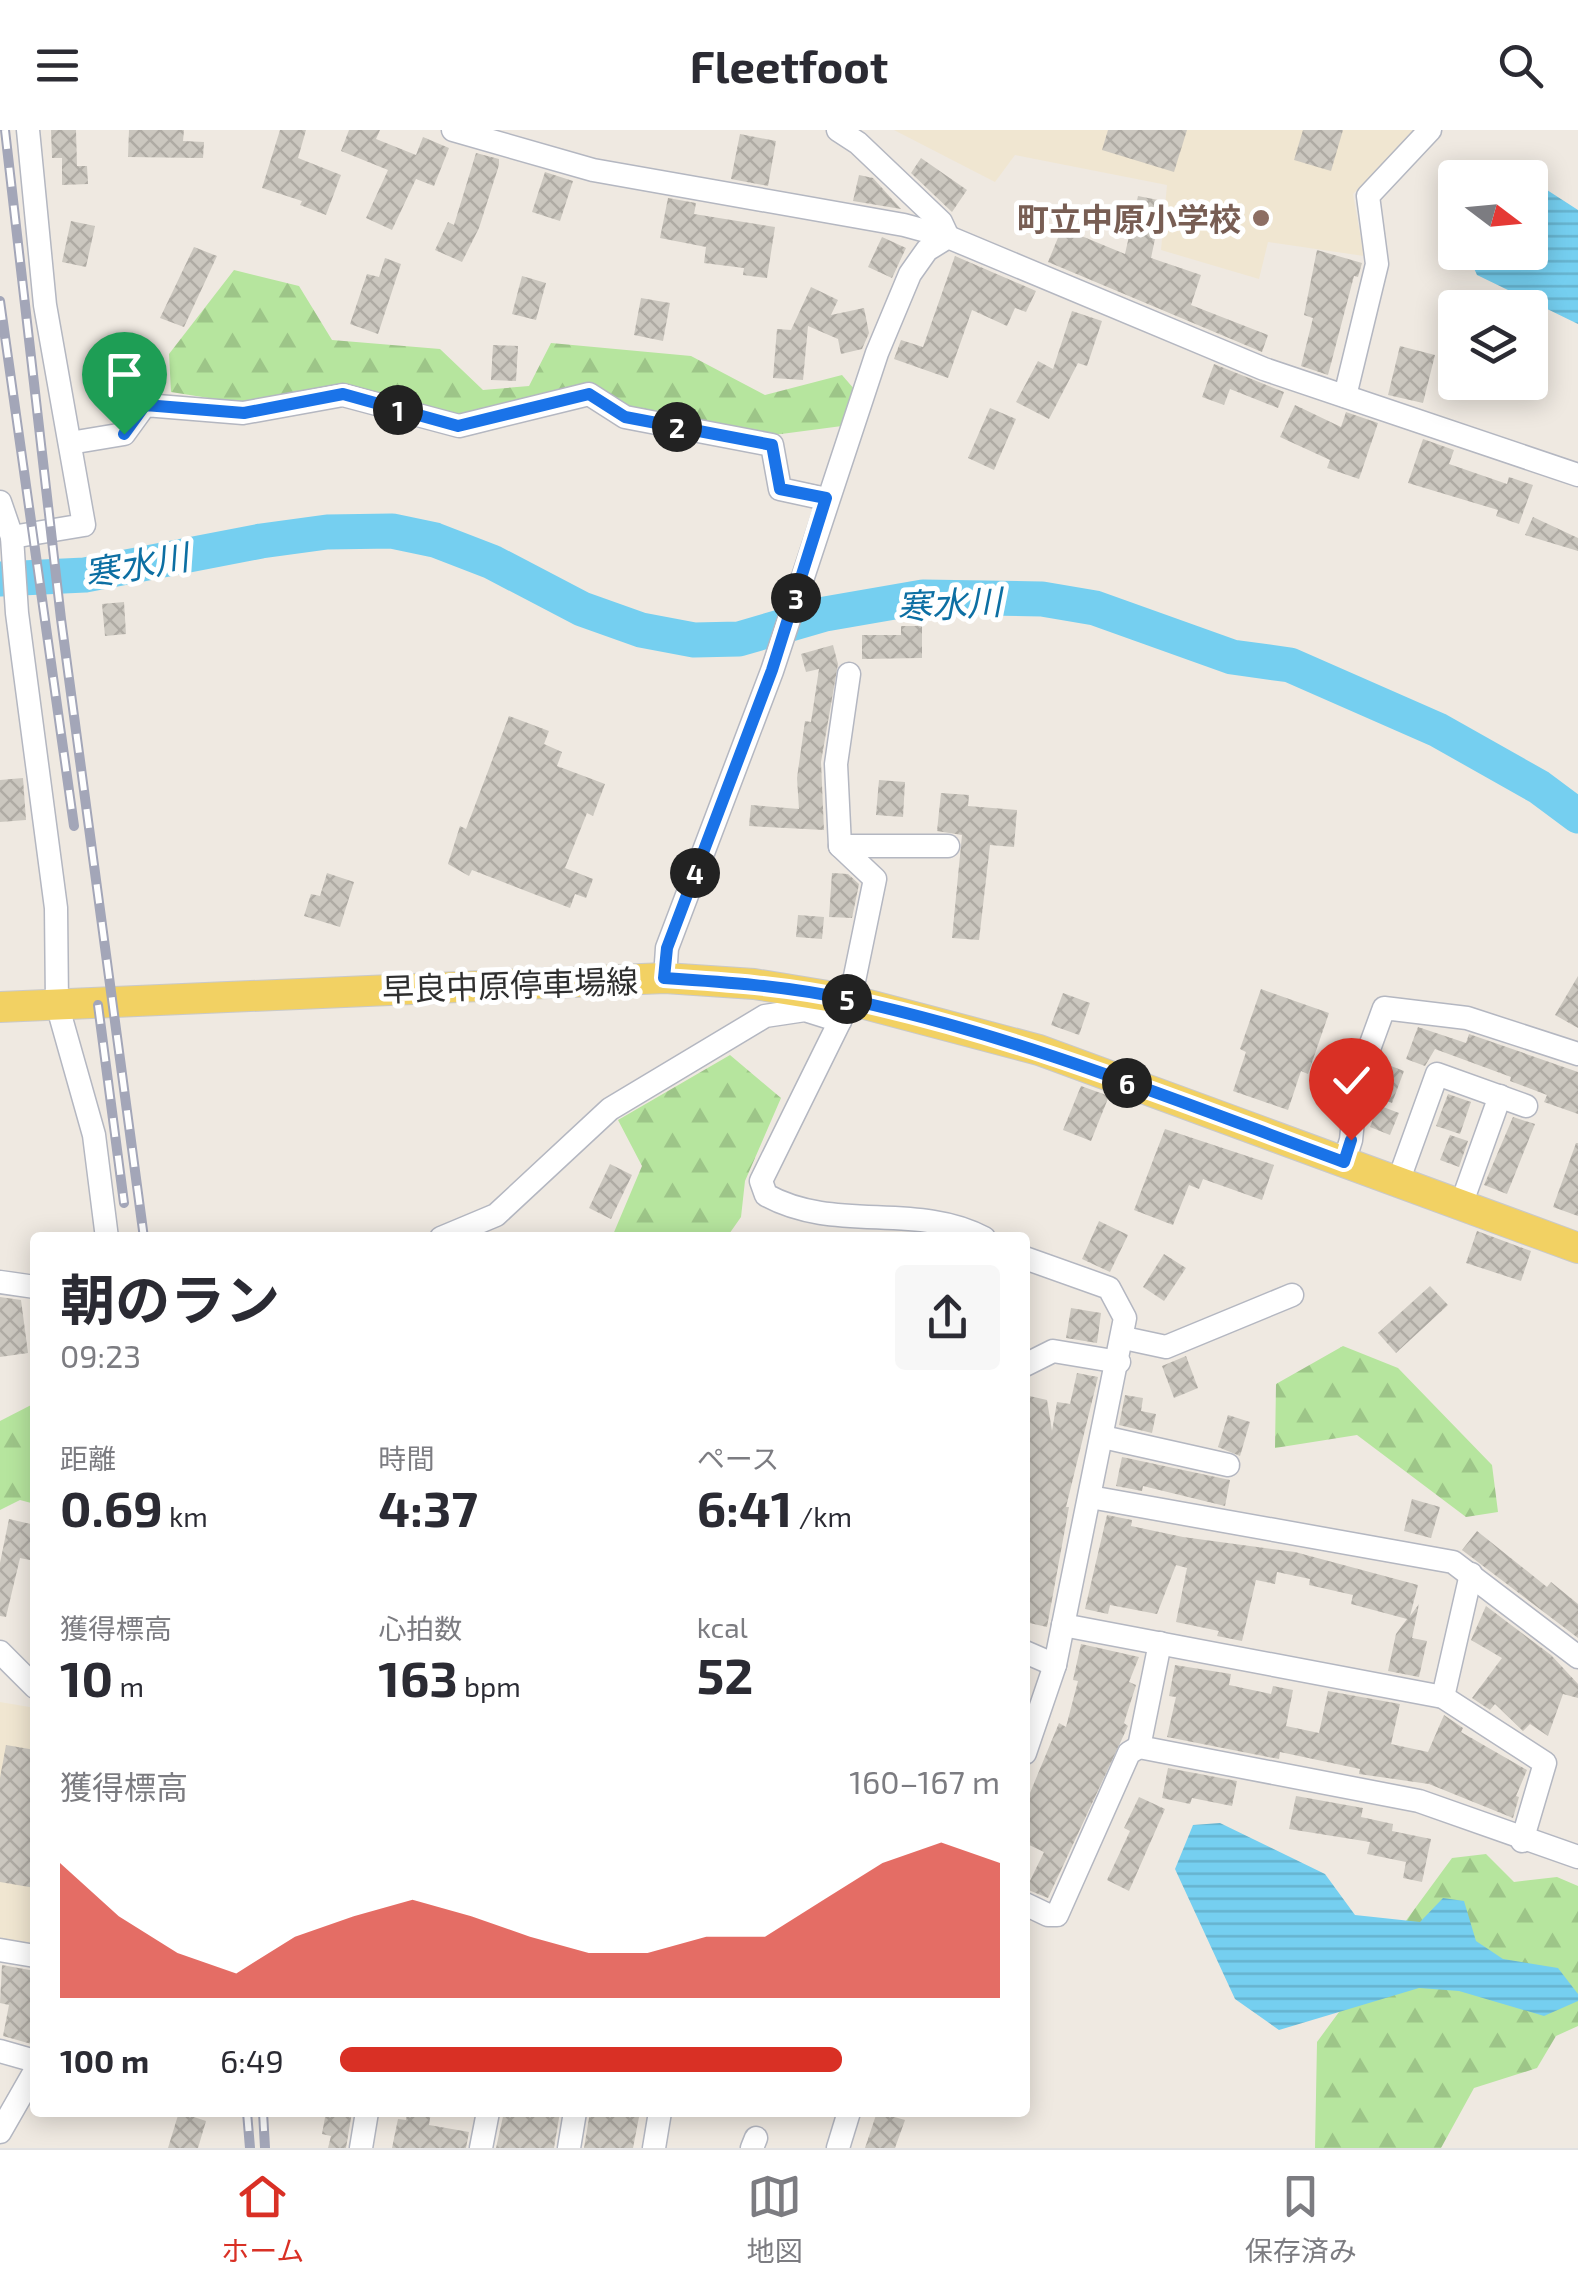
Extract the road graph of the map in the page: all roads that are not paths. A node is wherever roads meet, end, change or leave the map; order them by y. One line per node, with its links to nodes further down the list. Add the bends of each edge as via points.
1 (28, 130): 7 (street, via 45,305)
2 (453, 130): 5 (street, via 593,170)
3 (838, 130): 5 (street, via 941,222)
4 (1430, 130): 6 (street, via 1368,196 1376,264)
5 (948, 237): 6 (street, via 1201,345); 9 (street, via 910,274)
6 (1345, 396): 8 (street)
7 (70, 443): 9 (street, via 124,434 145,405 244,413 343,394 458,426 589,394 625,417 772,445 780,489); 11 (street, via 84,525)
8 (1578, 476)
9 (826, 498): 15 (street, via 772,670 667,948)
10 (0, 502): 11 (street)
11 (12, 538): 16 (street, via 56,908)
12 (850, 674): 13 (street, via 836,764)
13 (840, 846): 14 (street); 18 (street, via 875,879)
14 (948, 846)
15 (664, 978): 16 (main road, 早良中原停車場線); 18 (main road, 早良中原停車場線, via 754,984)
16 (57, 1004): 17 (main road, 早良中原停車場線); 25 (street, via 94,1135)
17 (0, 1007)
18 (842, 1010): 22 (main road, 早良中原停車場線, via 1038,1050); 26 (street, via 765,1016 610,1109 496,1215); 27 (street, via 766,1166 766,1195 850,1219 932,1220)
19 (1578, 1054): 22 (street, via 1467,1018 1384,1008 1357,1082)
20 (1500, 1096): 21 (street); 23 (street, via 1437,1074); 24 (street)
21 (1526, 1106)
22 (1344, 1162): 23 (main road, 早良中原停車場線)
23 (1398, 1182): 24 (main road, 早良中原停車場線)
24 (1461, 1205): 28 (main road, 早良中原停車場線)
25 (106, 1232)
26 (455, 1232)
27 (967, 1232)
28 (1578, 1248)
29 (1030, 1260): 33 (street, via 1109,1288 1125,1318)
30 (0, 1282): 31 (street)
31 (30, 1285)
32 (1292, 1294): 33 (street, via 1166,1347)
33 (1124, 1338): 35 (street)
34 (1030, 1362): 35 (street, via 1053,1351)
35 (1119, 1362): 36 (street)
36 (1103, 1437): 37 (street); 38 (street)
37 (1228, 1465)
38 (1090, 1496): 39 (street, via 1433,1557); 40 (street)
39 (1471, 1574): 44 (street); 47 (street)
40 (1063, 1625): 41 (street); 45 (street)
41 (1160, 1643): 47 (street); 49 (street)
42 (0, 1652): 46 (street)
43 (1030, 1654): 45 (street)
44 (1578, 1657)
45 (1054, 1665): 48 (street)
46 (30, 1682)
47 (1443, 1696): 50 (street, via 1544,1763)
48 (1030, 1739)
49 (1140, 1746): 50 (street, via 1420,1801); 52 (street, via 1130,1753 1058,1915)
50 (1522, 1840): 51 (street)
51 (1578, 1857)
52 (1030, 1907)
53 (0, 1950): 54 (street)
54 (30, 1955)
55 (0, 2051): 56 (street)
56 (30, 2059)
57 (30, 2080): 63 (street)
58 (366, 2117): 64 (street)
59 (487, 2117): 65 (street)
60 (575, 2117): 66 (street)
61 (659, 2117): 67 (street)
62 (847, 2117): 68 (street)
63 (0, 2132)
64 (361, 2148)
65 (481, 2148)
66 (569, 2148)
67 (654, 2148)
68 (838, 2148)

